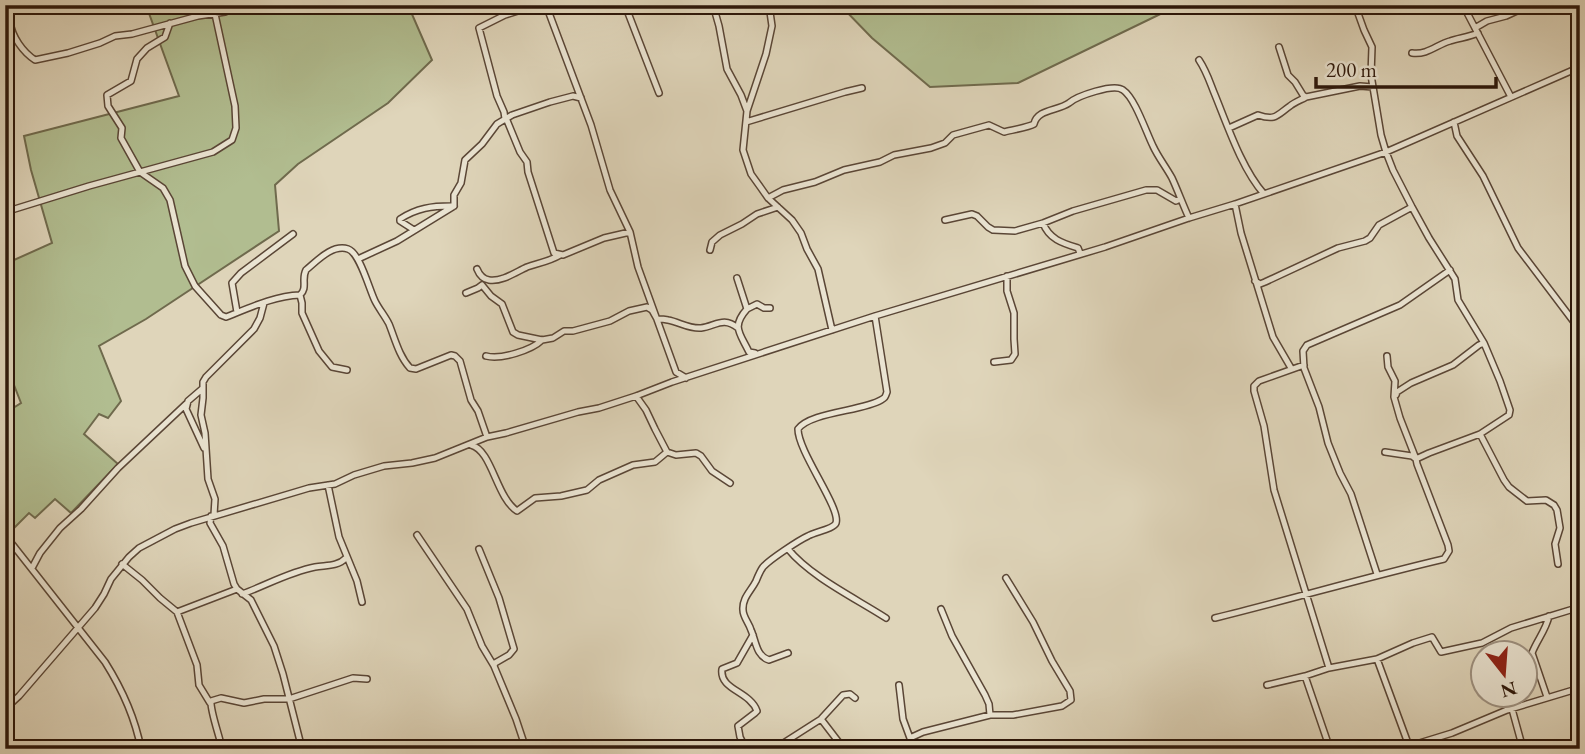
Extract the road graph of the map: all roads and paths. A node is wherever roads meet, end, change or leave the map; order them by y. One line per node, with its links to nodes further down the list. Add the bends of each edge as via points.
1 (13, 5): 12 (street, via 9,21 16,39 35,60)
2 (243, 5): 11 (street)
3 (537, 5): 25 (street, via 479,28)
4 (546, 5): 23 (street)
5 (625, 5): 20 (street)
6 (713, 5): 24 (street, via 727,69)
7 (1355, 5): 18 (street, via 1373,47)
8 (1463, 5): 13 (street)
9 (1530, 5): 13 (street, via 1487,21)
10 (769, 12): 24 (street, via 768,45)
11 (215, 14): 12 (street); 30 (street, via 235,106 232,140 213,152)
12 (170, 23): 30 (street, via 165,37 137,59 131,81 107,95 108,106 122,128 121,138)
13 (1477, 31): 15 (street, via 1428,52); 22 (street)
14 (1279, 47): 21 (street, via 1288,75)
15 (1412, 53)
16 (1199, 61): 28 (street)
17 (1580, 67): 22 (street)
18 (1373, 87): 21 (street); 29 (street)
19 (863, 88): 26 (street)
20 (659, 93)
21 (1306, 97): 28 (street, via 1283,114 1267,119 1258,115)
22 (1511, 97): 27 (street)
23 (580, 99): 25 (street, via 569,96); 43 (street, via 610,190)
24 (747, 111): 26 (street)
25 (507, 116): 35 (street, via 465,160); 47 (street, via 527,162 552,249)
26 (746, 122): 32 (street, via 745,159)
27 (1454, 122): 29 (street); 68 (street, via 1457,136 1483,176 1518,248)
28 (1229, 128): 31 (street)
29 (1386, 152): 31 (street); 37 (street)
30 (139, 172): 38 (street); 63 (street, via 167,193 185,266 195,286 223,317)
31 (1264, 194): 34 (street)
32 (768, 198): 33 (street, via 844,170 938,146 953,135 989,125 1004,132 1030,126 1042,113 1111,87 1122,88 1133,100); 36 (street)
33 (1180, 199): 39 (street); 41 (street, via 1146,190)
34 (1235, 204): 39 (street); 54 (street)
35 (454, 206): 42 (street); 42 (street, via 432,206 400,219)
36 (778, 207): 45 (street, via 720,235); 67 (street, via 801,233 818,269)
37 (1412, 207): 50 (street); 54 (street, via 1379,225 1370,239 1338,248 1260,284)
38 (5, 212)
39 (1189, 218): 46 (street)
40 (944, 220): 41 (street, via 972,214 993,230 1014,231)
41 (1043, 223): 46 (street, via 1058,242 1078,248)
42 (414, 230): 48 (street)
43 (630, 232): 47 (street); 65 (street)
44 (293, 234): 63 (street, via 232,283)
45 (709, 250)
46 (1080, 253): 51 (street)
47 (560, 255): 53 (street)
48 (358, 259): 57 (street, via 348,249 327,253 304,274 305,288); 86 (street, via 407,364 416,369 451,355 461,363)
49 (477, 269): 53 (street)
50 (1450, 270): 70 (street, via 1458,300); 75 (street, via 1400,304 1307,345)
51 (1007, 276): 64 (street); 74 (street, via 1015,354 1011,360)
52 (737, 278): 60 (street)
53 (491, 280): 55 (street)
54 (1255, 281): 76 (street, via 1273,337)
55 (482, 285): 56 (street); 69 (street, via 502,304 513,332)
56 (466, 293)
57 (300, 295): 58 (street); 77 (street, via 302,313 319,351 332,367)
58 (264, 303): 59 (street); 62 (street)
59 (256, 306): 62 (street); 63 (street)
60 (747, 309): 61 (street, via 757,304); 66 (street, via 739,317)
61 (770, 309)
62 (261, 311): 81 (street, via 254,329 206,377)
63 (237, 312)
64 (875, 316): 67 (street); 98 (street, via 886,396 799,425 798,434 829,498 836,524)
65 (657, 319): 66 (street, via 700,328 724,321); 69 (street, via 647,307 638,308); 78 (street)
66 (738, 328): 71 (street, via 749,352)
67 (832, 330): 71 (street)
68 (1580, 330)
69 (542, 340): 72 (street, via 523,351)
70 (1484, 343): 83 (street); 85 (street, via 1510,410)
71 (765, 351): 79 (street)
72 (486, 356)
73 (1387, 356): 83 (street, via 1395,381)
74 (994, 362)
75 (1304, 365): 76 (street); 103 (street)
76 (1291, 368): 106 (street, via 1259,381 1254,391 1274,491)
77 (347, 370)
78 (676, 372): 79 (street); 80 (street)
79 (685, 378): 80 (street)
80 (672, 382): 82 (street)
81 (202, 389): 84 (street); 90 (street)
82 (636, 396): 86 (street); 88 (street)
83 (1394, 397): 91 (street)
84 (186, 404): 90 (street); 102 (street, via 60,528)
85 (1480, 434): 91 (street); 101 (street, via 1509,487 1527,501 1546,500 1554,505 1560,528 1555,544)
86 (487, 437): 87 (street)
87 (468, 444): 88 (street, via 478,447 500,490 517,511 535,498 587,490 598,480 633,465 655,462); 93 (street, via 435,458 384,466)
88 (667, 452): 92 (street, via 696,453)
89 (1385, 452): 91 (street)
90 (206, 453): 94 (street, via 215,499)
91 (1416, 459): 103 (street, via 1449,551 1444,559)
92 (730, 484)
93 (328, 485): 94 (street); 99 (street)
94 (213, 516): 100 (street, via 175,529 139,548); 105 (street, via 210,523)
95 (5, 535): 102 (street)
96 (417, 536): 118 (street, via 467,609)
97 (479, 549): 118 (street, via 514,649)
98 (788, 549): 112 (street, via 817,575); 115 (street, via 762,568 744,599 743,612)
99 (346, 558): 105 (street); 107 (street)
100 (122, 564): 110 (street); 114 (street)
101 (1558, 564)
102 (32, 568): 114 (street)
103 (1377, 574): 106 (street)
104 (1006, 578): 131 (street, via 1071,700 1052,708)
105 (240, 591): 110 (street); 127 (street, via 251,600 274,646)
106 (1306, 596): 113 (street); 119 (street)
107 (362, 602)
108 (1580, 607): 111 (street)
109 (941, 609): 131 (street, via 985,695)
110 (177, 612): 128 (street, via 197,665 199,685)
111 (1549, 616): 117 (street, via 1482,643 1441,652 1432,637); 125 (street, via 1532,653)
112 (886, 618)
113 (1215, 618)
114 (77, 628): 129 (street); 135 (street, via 118,683)
115 (753, 635): 116 (street, via 766,660); 139 (street, via 737,663 720,673 756,707 738,726)
116 (788, 653)
117 (1377, 659): 119 (street); 134 (street)
118 (494, 666): 138 (street)
119 (1329, 668): 120 (street)
120 (1305, 676): 123 (street); 143 (street)
121 (367, 679): 127 (street, via 353,678)
122 (899, 685): 133 (street)
123 (1267, 685)
124 (1580, 688): 125 (street)
125 (1547, 697): 130 (street)
126 (855, 698): 132 (street, via 843,695)
127 (289, 699): 128 (street, via 244,703 220,698); 137 (street)
128 (210, 703): 136 (street)
129 (5, 709)
130 (1512, 709): 134 (street); 145 (street)
131 (990, 715): 133 (street)
132 (821, 719): 140 (street); 141 (street)
133 (910, 738): 142 (street)
134 (1409, 746): 144 (street)
135 (141, 749)
136 (222, 749)
137 (302, 749)
138 (526, 749)
139 (746, 749)
140 (774, 749)
141 (844, 749)
142 (914, 749)
143 (1330, 749)
144 (1400, 749)
145 (1523, 749)

